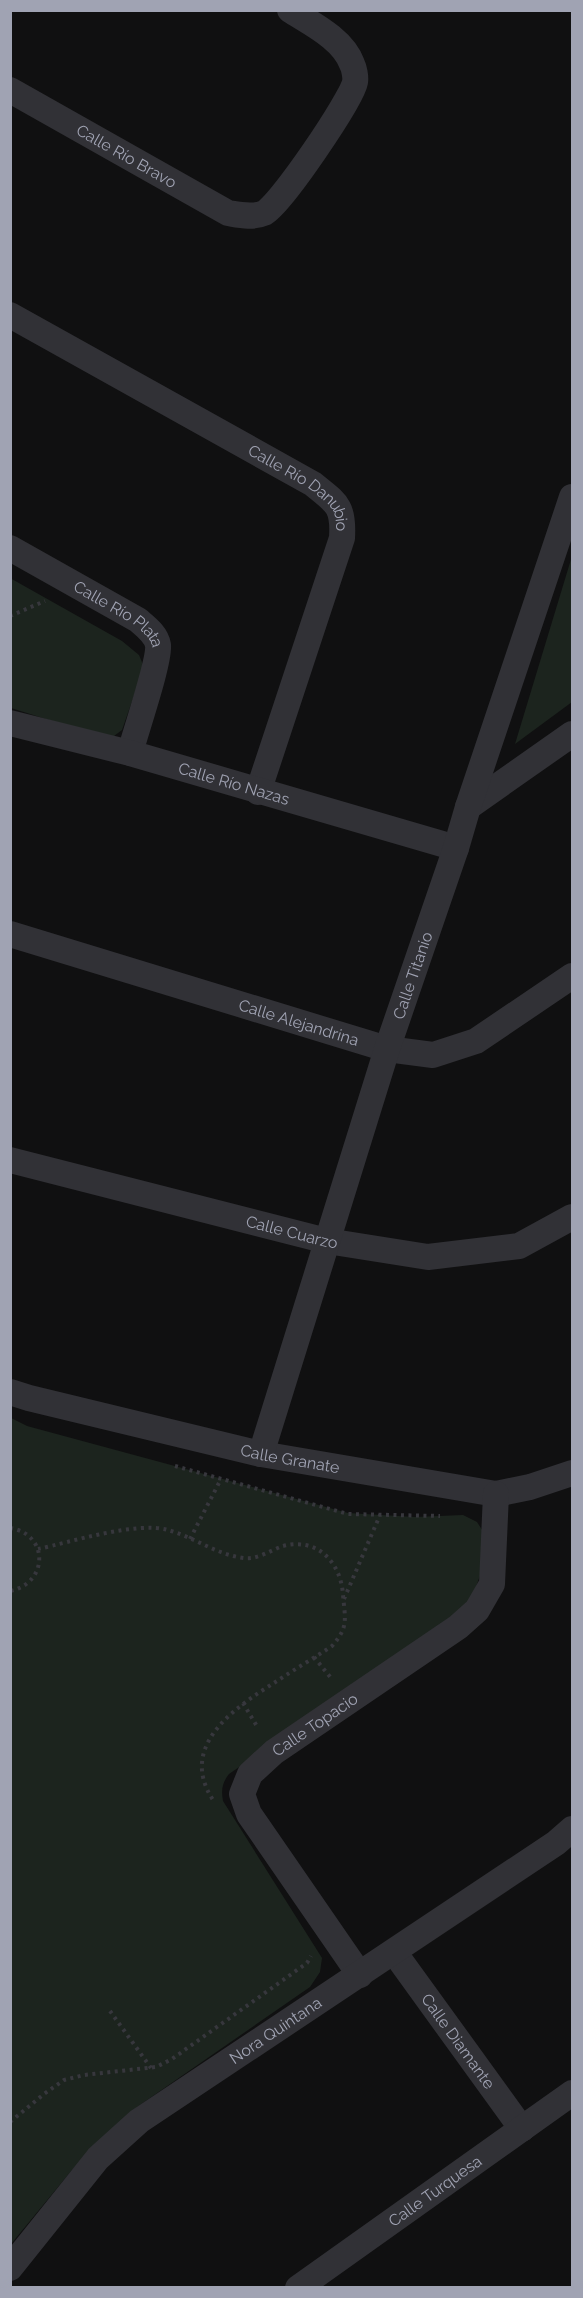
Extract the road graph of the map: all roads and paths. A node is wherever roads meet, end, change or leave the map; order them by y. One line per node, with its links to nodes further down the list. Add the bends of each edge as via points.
1 (290, 10): 2 (street, Calle Río Bravo, via 341,46 352,63 356,81 283,197 266,213 228,213)
2 (10, 90)
3 (10, 315): 11 (street, Calle Río Danubio, via 313,484 334,502 343,518 342,538)
4 (573, 497): 12 (street, Calle Titanio)
5 (10, 548): 10 (street, Calle Río Plata, via 151,631 158,645 156,661)
6 (39, 594): 7 (path, via 48,599)
7 (10, 616)
8 (10, 723): 10 (street, Calle Río Nazas)
9 (573, 734): 12 (street)
10 (130, 753): 11 (street, Calle Río Nazas)
11 (258, 792): 13 (street, Calle Río Nazas)
12 (468, 807): 13 (street, Calle Titanio)
13 (456, 848): 16 (street, Calle Titanio)
14 (10, 934): 16 (street, Calle Alejandrina)
15 (573, 976): 16 (street, Calle Alejandrina, via 476,1041 433,1055)
16 (387, 1049): 19 (street, Calle Titanio)
17 (10, 1160): 19 (street, Calle Cuarzo)
18 (573, 1217): 19 (street, Calle Cuarzo, via 519,1246 428,1257)
19 (327, 1241): 21 (street, Calle Titanio)
20 (10, 1392): 21 (street, Calle Granate)
21 (261, 1454): 25 (street, Calle Granate)
22 (164, 1463): 24 (path)
23 (573, 1473): 25 (street, Calle Granate)
24 (221, 1479): 26 (path, via 348,1514); 29 (path)
25 (496, 1494): 36 (street, Calle Topacio, via 492,1584 477,1610 458,1627 274,1752 250,1774 242,1794 249,1814)
26 (380, 1515): 27 (path); 31 (path)
27 (444, 1516)
28 (10, 1528): 30 (path, via 28,1535 39,1554 34,1577)
29 (190, 1539)
30 (10, 1591)
31 (344, 1599)
32 (243, 1703): 33 (path)
33 (264, 1735)
34 (573, 1829): 35 (street, Nora Quintana)
35 (394, 1953): 36 (street, Nora Quintana); 40 (street, Calle Diamante)
36 (360, 1975): 41 (street, Nora Quintana, via 139,2121 98,2158)
37 (110, 2011): 38 (path)
38 (151, 2068)
39 (573, 2093): 40 (street, Calle Turquesa)
40 (522, 2129): 42 (street, Calle Turquesa)
41 (10, 2268)
42 (298, 2288)

